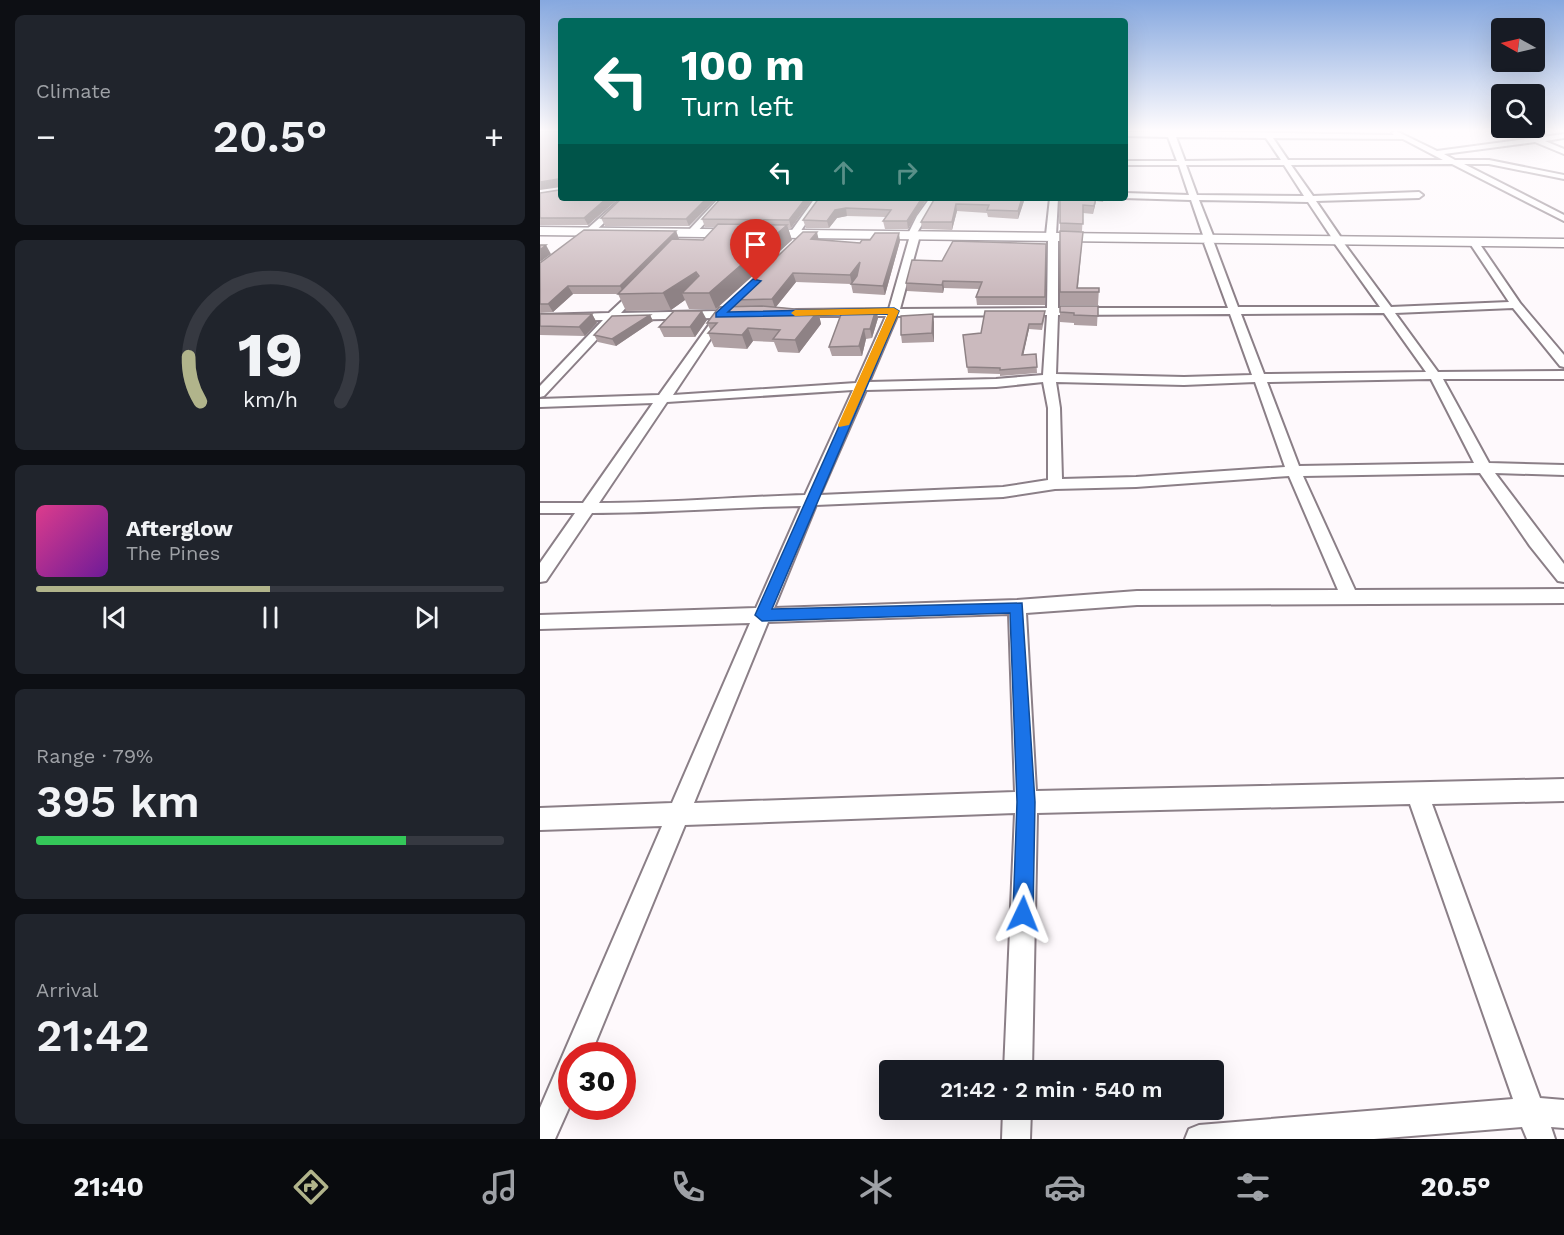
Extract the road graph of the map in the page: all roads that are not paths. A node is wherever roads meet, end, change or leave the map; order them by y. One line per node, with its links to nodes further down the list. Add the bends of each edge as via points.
1 (1188, 184): 6 (street)
2 (1300, 184): 7 (street)
3 (1498, 184): 14 (street)
4 (1419, 195): 7 (street)
5 (1128, 196): 6 (street)
6 (1193, 196): 7 (street); 23 (street)
7 (1310, 200): 24 (street)
8 (624, 201): 18 (street)
9 (721, 201): 21 (street)
10 (817, 201): 22 (street)
11 (932, 201): 19 (street)
12 (1054, 201): 20 (street)
13 (1564, 203): 14 (street)
14 (1545, 208): 15 (street)
15 (1564, 218)
16 (540, 231): 18 (street)
17 (540, 236): 18 (street)
18 (582, 237): 21 (street)
19 (913, 237): 20 (street); 22 (street); 33 (street)
20 (1052, 238): 23 (street); 30 (street)
21 (685, 239): 22 (street)
22 (796, 239)
23 (1209, 240): 24 (street); 31 (street)
24 (1338, 242): 25 (street); 26 (street); 32 (street)
25 (1476, 245): 26 (street); 29 (street)
26 (1564, 245)
27 (648, 278): 38 (street)
28 (733, 302): 36 (street)
29 (1516, 305): 32 (street); 39 (street)
30 (1051, 310): 31 (street); 33 (street); 42 (street)
31 (1235, 310): 32 (street); 43 (street)
32 (1386, 310): 41 (street)
33 (894, 311): 34 (street); 44 (street)
34 (789, 313)
35 (743, 314): 36 (street)
36 (719, 315): 38 (street); 46 (street)
37 (540, 318): 38 (street)
38 (610, 318): 45 (street)
39 (1564, 363)
40 (1564, 375): 41 (street)
41 (1435, 376): 43 (street); 48 (street)
42 (1049, 378): 43 (street); 44 (street); 51 (street)
43 (1261, 378): 50 (street)
44 (860, 386): 46 (street); 52 (street)
45 (540, 393)
46 (662, 398): 47 (street); 54 (street)
47 (540, 403)
48 (1484, 468): 49 (street); 50 (street); 56 (street)
49 (1564, 470)
50 (1294, 471): 51 (street); 57 (street)
51 (1055, 484): 52 (street, via 991,492)
52 (811, 499): 54 (street); 60 (street)
53 (540, 508): 54 (street)
54 (585, 510): 55 (street)
55 (540, 576)
56 (1564, 576)
57 (1349, 596): 58 (street); 59 (street, via 1137,598)
58 (1564, 596)
59 (1017, 608): 60 (street); 64 (street)
60 (762, 615): 61 (street); 65 (street)
61 (540, 622)
62 (1564, 790): 63 (street)
63 (1429, 795): 64 (street); 70 (street)
64 (1026, 802): 65 (street); 68 (street)
65 (677, 814): 66 (street); 67 (street)
66 (540, 819)
67 (582, 1042)
68 (1018, 1060)
69 (558, 1100): 73 (street)
70 (1531, 1112): 71 (street); 75 (street); 76 (street)
71 (1564, 1114)
72 (1017, 1120): 74 (street)
73 (541, 1139)
74 (1016, 1139)
75 (1199, 1139)
76 (1541, 1139)

